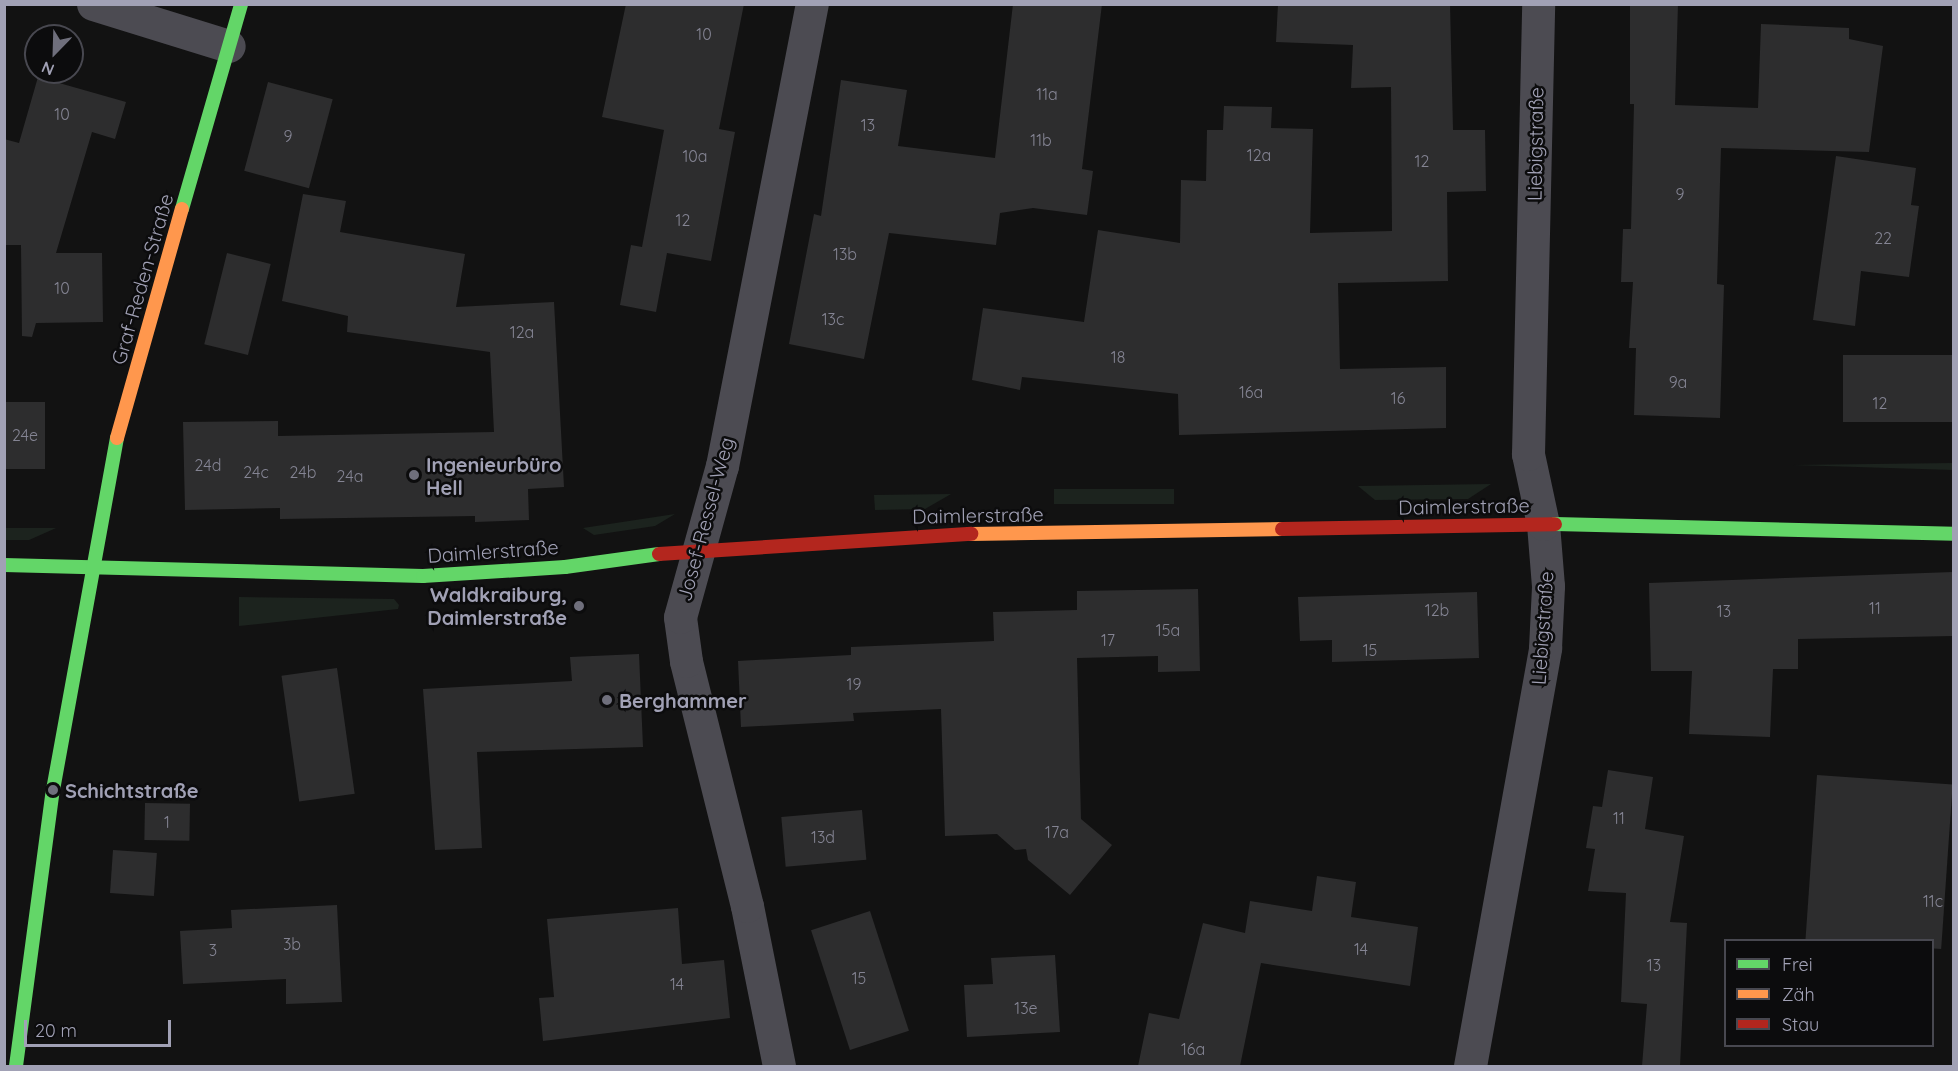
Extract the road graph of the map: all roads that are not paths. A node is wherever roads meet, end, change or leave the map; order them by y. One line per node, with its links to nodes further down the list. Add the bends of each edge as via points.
1 (93, 4): 5 (street)
2 (241, 4): 5 (street, Graf-Reden-Straße)
3 (812, 4): 8 (street, Josef-Ressel-Weg, via 722,466)
4 (1538, 4): 6 (street, Liebigstraße, via 1528,454)
5 (229, 46): 10 (street, Graf-Reden-Straße, via 117,437)
6 (1543, 524): 7 (street, Daimlerstraße); 8 (street, Daimlerstraße, via 921,535); 13 (street, Liebigstraße, via 1548,586 1545,648)
7 (1953, 534)
8 (697, 549): 10 (street, Daimlerstraße, via 565,567 423,576); 12 (street, Josef-Ressel-Weg, via 680,617 686,661 747,906)
9 (4, 565): 10 (street, Daimlerstraße)
10 (91, 566): 11 (street, via 53,790)
11 (16, 1066)
12 (779, 1066)
13 (1470, 1066)

